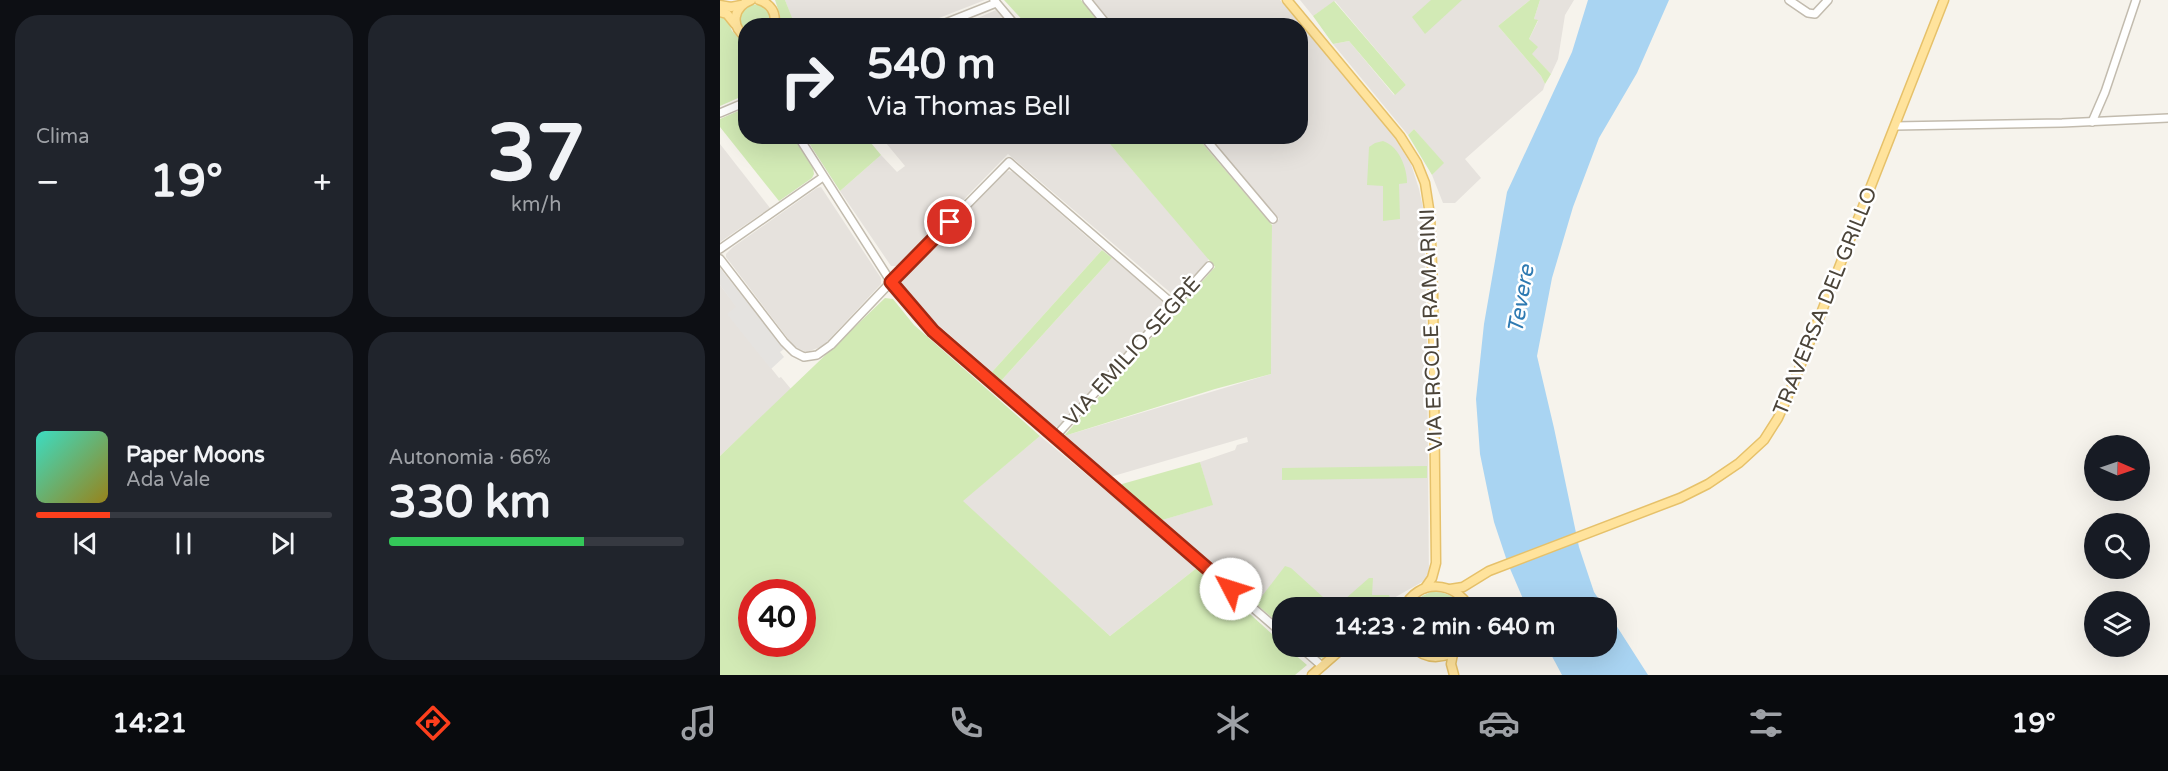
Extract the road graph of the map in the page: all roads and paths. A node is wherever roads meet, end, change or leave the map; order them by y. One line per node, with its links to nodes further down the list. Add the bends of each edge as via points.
1 (751, 0): 11 (main road)
2 (759, 0): 12 (main road)
3 (1087, 0): 16 (street)
4 (1287, 0): 17 (main road, VIA ERCOLE RAMARINI)
5 (1789, 0): 6 (street, via 1815,14)
6 (1828, 0)
7 (1944, 0): 25 (main road, TRAVERSA DEL GRILLO)
8 (2136, 0): 24 (street)
9 (995, 1): 14 (street); 15 (street)
10 (720, 5): 11 (main road)
11 (741, 5): 18 (main road)
12 (772, 5)
13 (720, 12): 18 (main road)
14 (956, 18)
15 (1009, 18)
16 (1102, 18)
17 (1302, 18)
18 (736, 25): 20 (main road)
19 (1308, 25): 36 (main road, VIA ERCOLE RAMARINI, via 1401,136 1425,183 1433,280)
20 (738, 27)
21 (738, 105): 22 (street)
22 (720, 113)
23 (2168, 118): 24 (street)
24 (2092, 122): 25 (street)
25 (1895, 126): 37 (main road, TRAVERSA DEL GRILLO, via 1794,382 1766,438 1739,463 1694,492 1496,568)
26 (803, 144): 28 (street)
27 (1210, 144): 29 (street)
28 (824, 177): 30 (street); 33 (street)
29 (1273, 219)
30 (720, 249)
31 (720, 259): 33 (street, via 784,342 806,357 828,349)
32 (1209, 266): 34 (street, VIA EMILIO SEGRÈ)
33 (891, 282): 34 (street, via 1010,162); 35 (street, via 933,331)
34 (1174, 305): 35 (street, VIA EMILIO SEGRÈ)
35 (1055, 437): 43 (street)
36 (1436, 563): 38 (main road, VIA ERCOLE RAMARINI); 39 (main road, VIA ERCOLE RAMARINI, via 1439,576)
37 (1475, 580): 39 (main road, TRAVERSA DEL GRILLO, via 1463,587); 42 (main road)
38 (1425, 588): 39 (main road, TRAVERSA DEL GRILLO); 40 (main road)
39 (1449, 588): 41 (main road)
40 (1412, 597)
41 (1463, 597)
42 (1471, 597)
43 (1272, 624)
44 (1312, 657): 47 (street)
45 (1332, 657): 47 (main road)
46 (1452, 657): 49 (main road)
47 (1322, 666): 48 (main road)
48 (1312, 675)
49 (1454, 675)

